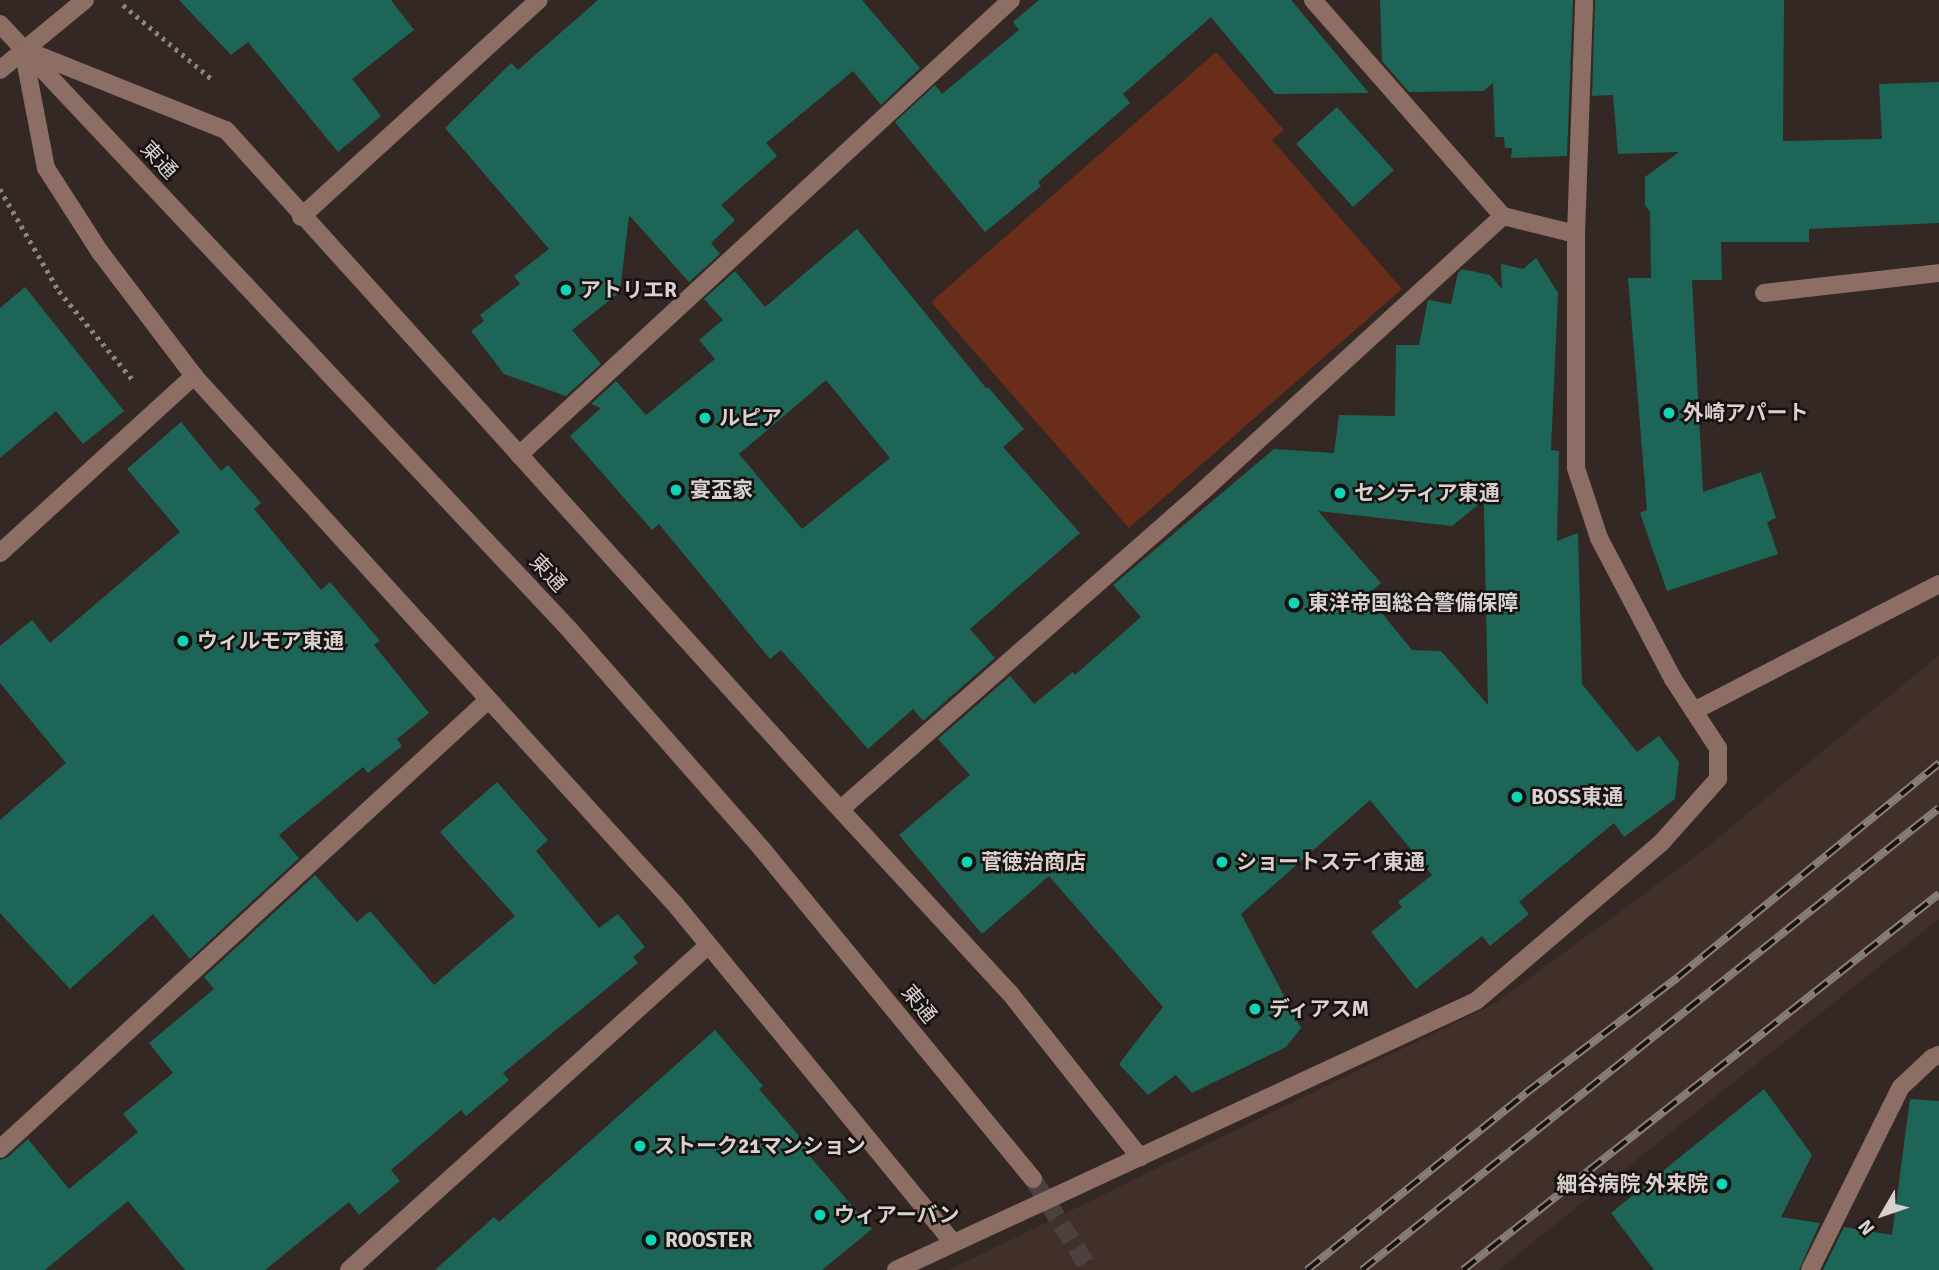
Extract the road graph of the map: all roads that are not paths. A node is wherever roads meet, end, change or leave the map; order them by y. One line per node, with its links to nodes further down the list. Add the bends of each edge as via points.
1 (85, 0): 7 (street)
2 (539, 0): 9 (street)
3 (1011, 0): 15 (street)
4 (1313, 0): 10 (street)
5 (1584, 0): 11 (street)
6 (0, 24): 7 (street, 東通)
7 (23, 49): 8 (street); 9 (street, via 226,130); 14 (street, via 46,168 100,252); 25 (street, 東通, via 568,628 762,849)
8 (0, 70)
9 (302, 216): 15 (street)
10 (1503, 216): 11 (street); 20 (street, via 1205,489)
11 (1576, 234): 19 (street, via 1576,468 1599,538)
12 (1939, 273): 13 (street)
13 (1764, 293)
14 (194, 376): 16 (street); 18 (street)
15 (519, 455): 20 (street)
16 (0, 553)
17 (1939, 584): 19 (street)
18 (487, 701): 21 (street, via 675,904); 23 (street)
19 (1694, 712): 24 (street, via 1718,748 1718,779 1661,843 1476,1001)
20 (842, 808): 24 (street, via 1009,992)
21 (707, 946): 26 (street); 27 (street)
22 (1939, 1055): 29 (street, via 1901,1087)
23 (0, 1149)
24 (1140, 1157): 26 (street)
25 (1033, 1179)
26 (953, 1243): 28 (street)
27 (349, 1270)
28 (896, 1270)
29 (1810, 1270)

